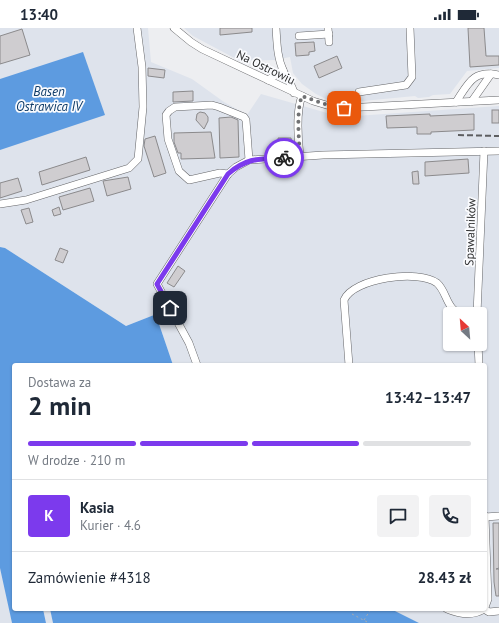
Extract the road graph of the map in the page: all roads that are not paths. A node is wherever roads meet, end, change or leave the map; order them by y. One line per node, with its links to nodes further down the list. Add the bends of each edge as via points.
1 (137, 28): 23 (street, via 142,66 143,107 138,160 130,168 26,200)
2 (174, 28): 11 (street, Na Ostrowiu, via 202,49)
3 (276, 28): 8 (street, via 279,59)
4 (410, 28): 12 (street, via 412,77 406,85)
5 (328, 31): 6 (street); 7 (street)
6 (300, 36)
7 (329, 42)
8 (283, 70): 11 (street); 13 (street)
9 (491, 74): 10 (street); 16 (street); 17 (street, via 472,78)
10 (499, 75)
11 (268, 80): 13 (street, Na Ostrowiu)
12 (359, 92)
13 (294, 93): 14 (street, Na Ostrowiu)
14 (302, 96): 17 (street, Na Ostrowiu, via 333,107 344,108); 20 (street, via 298,140)
15 (499, 100): 16 (street, Na Ostrowiu)
16 (472, 101): 17 (street, Na Ostrowiu)
17 (456, 102)
18 (484, 151): 19 (street); 20 (street); 25 (street, Spawalników)
19 (499, 151)
20 (300, 156): 21 (street)
21 (249, 160): 22 (street); 22 (street, via 244,117 212,105 175,107 169,111 166,115 168,138 179,171 189,180 220,173)
22 (228, 174): 27 (street, via 157,284)
23 (0, 204)
24 (451, 307): 28 (street, via 437,283 425,278 400,276 355,288 344,300)
25 (477, 307)
26 (478, 351): 29 (street)
27 (196, 363)
28 (349, 363)
29 (479, 363)
30 (499, 516): 31 (street)
31 (487, 517)
32 (487, 572): 33 (street)
33 (487, 601)
34 (487, 610): 37 (street)
35 (452, 611): 36 (street, via 468,614)
36 (480, 611)
37 (499, 611)

